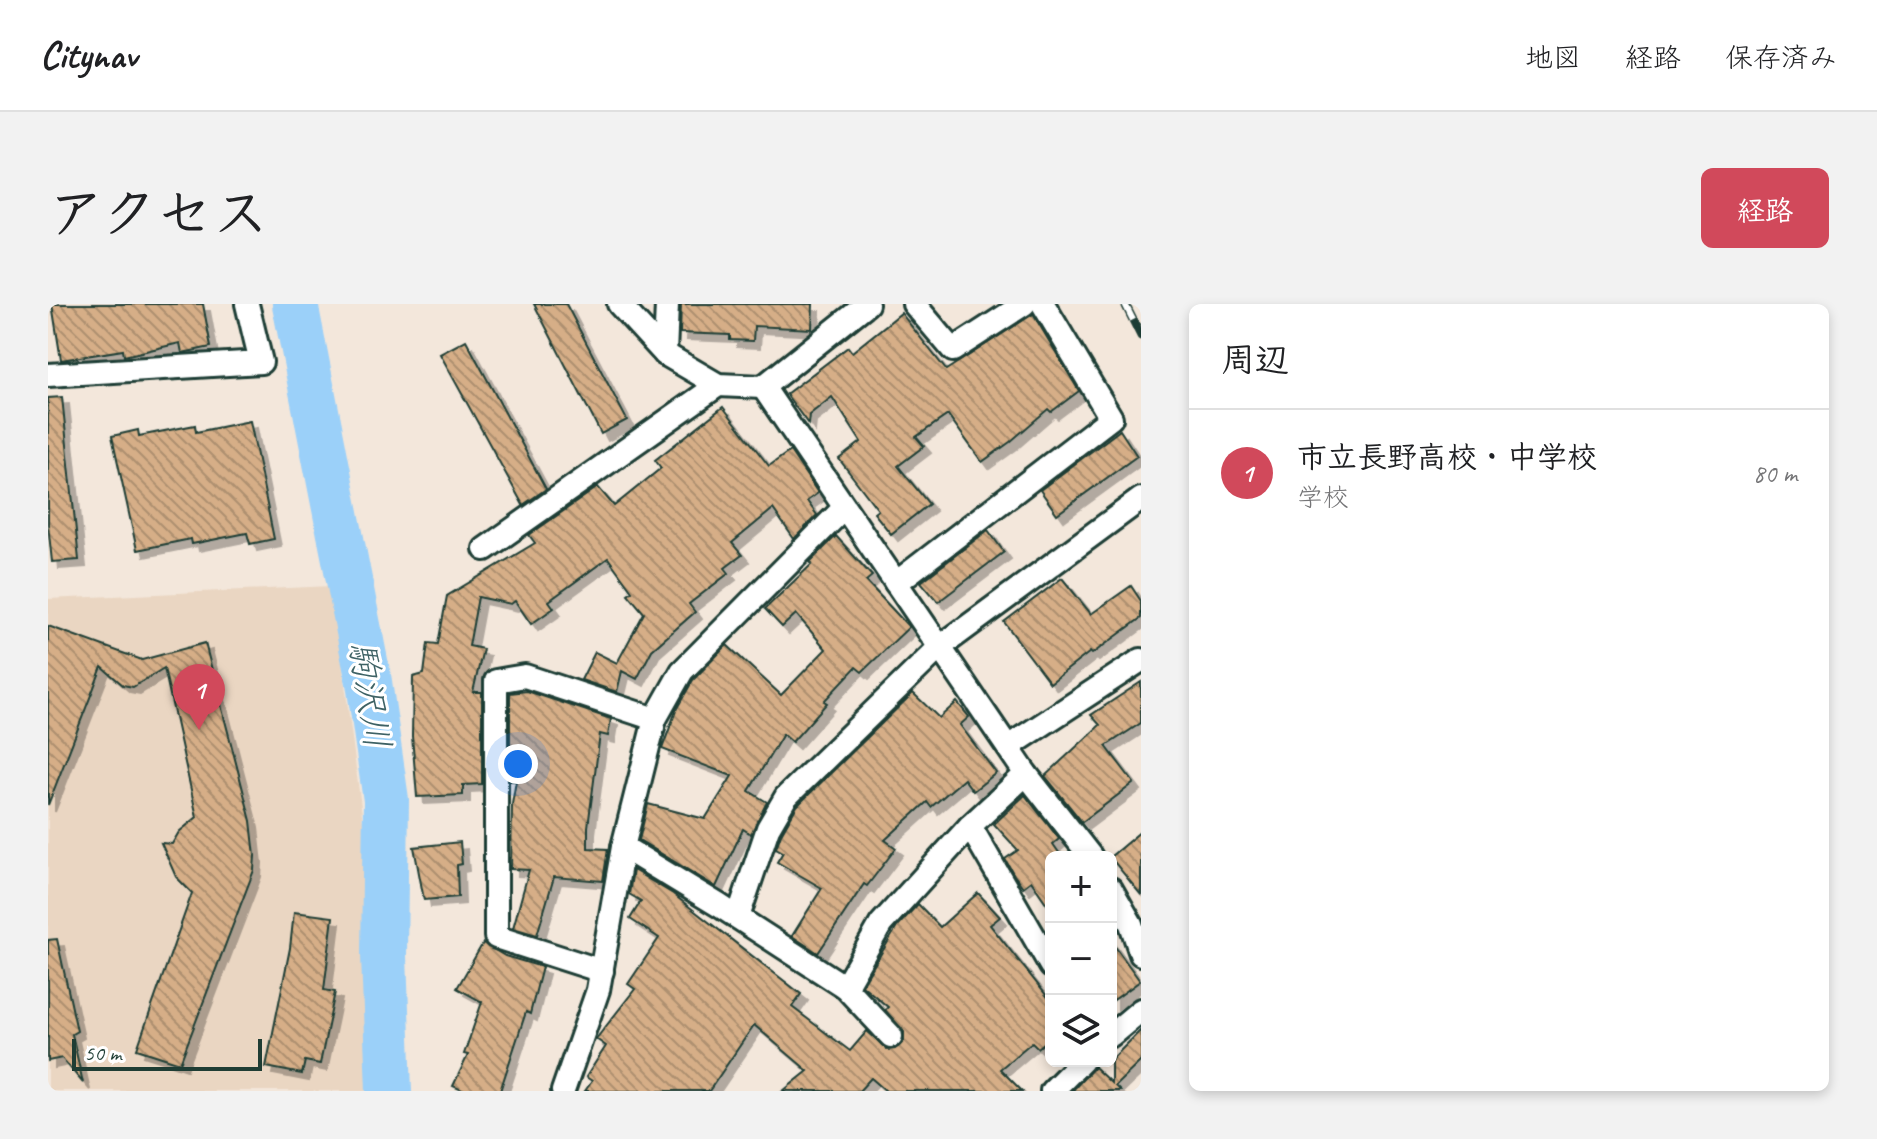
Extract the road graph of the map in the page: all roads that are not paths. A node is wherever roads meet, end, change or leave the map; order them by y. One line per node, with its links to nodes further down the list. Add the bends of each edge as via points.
1 (247, 304): 9 (street, via 261,362)
2 (619, 304): 8 (street)
3 (667, 304): 8 (street)
4 (867, 304): 11 (street)
5 (914, 304): 6 (street, via 953,350)
6 (1024, 304)
7 (1043, 304): 15 (street, via 1111,418)
8 (665, 354): 10 (street)
9 (48, 375)
10 (718, 385): 11 (street); 14 (street)
11 (763, 387): 13 (street)
12 (1141, 499): 16 (street)
13 (844, 508): 15 (street); 18 (street, via 682,671)
14 (485, 549)
15 (896, 583): 16 (street)
16 (940, 647): 19 (street); 25 (street, via 786,797 768,828)
17 (1141, 660): 19 (street)
18 (655, 719): 22 (street); 28 (street, via 525,676 496,681 496,937)
19 (1008, 747): 20 (street)
20 (1026, 774): 21 (street); 23 (street)
21 (970, 826): 27 (street); 29 (street, via 881,924)
22 (623, 847): 25 (street); 28 (street)
23 (1086, 851)
24 (1117, 900): 26 (street)
25 (738, 917): 29 (street)
26 (1141, 954)
27 (1045, 956)
28 (602, 971): 34 (street)
29 (845, 987): 32 (street)
30 (1141, 1010): 31 (street)
31 (1117, 1030)
32 (891, 1036)
33 (1076, 1067): 35 (street)
34 (563, 1091)
35 (1052, 1091)

